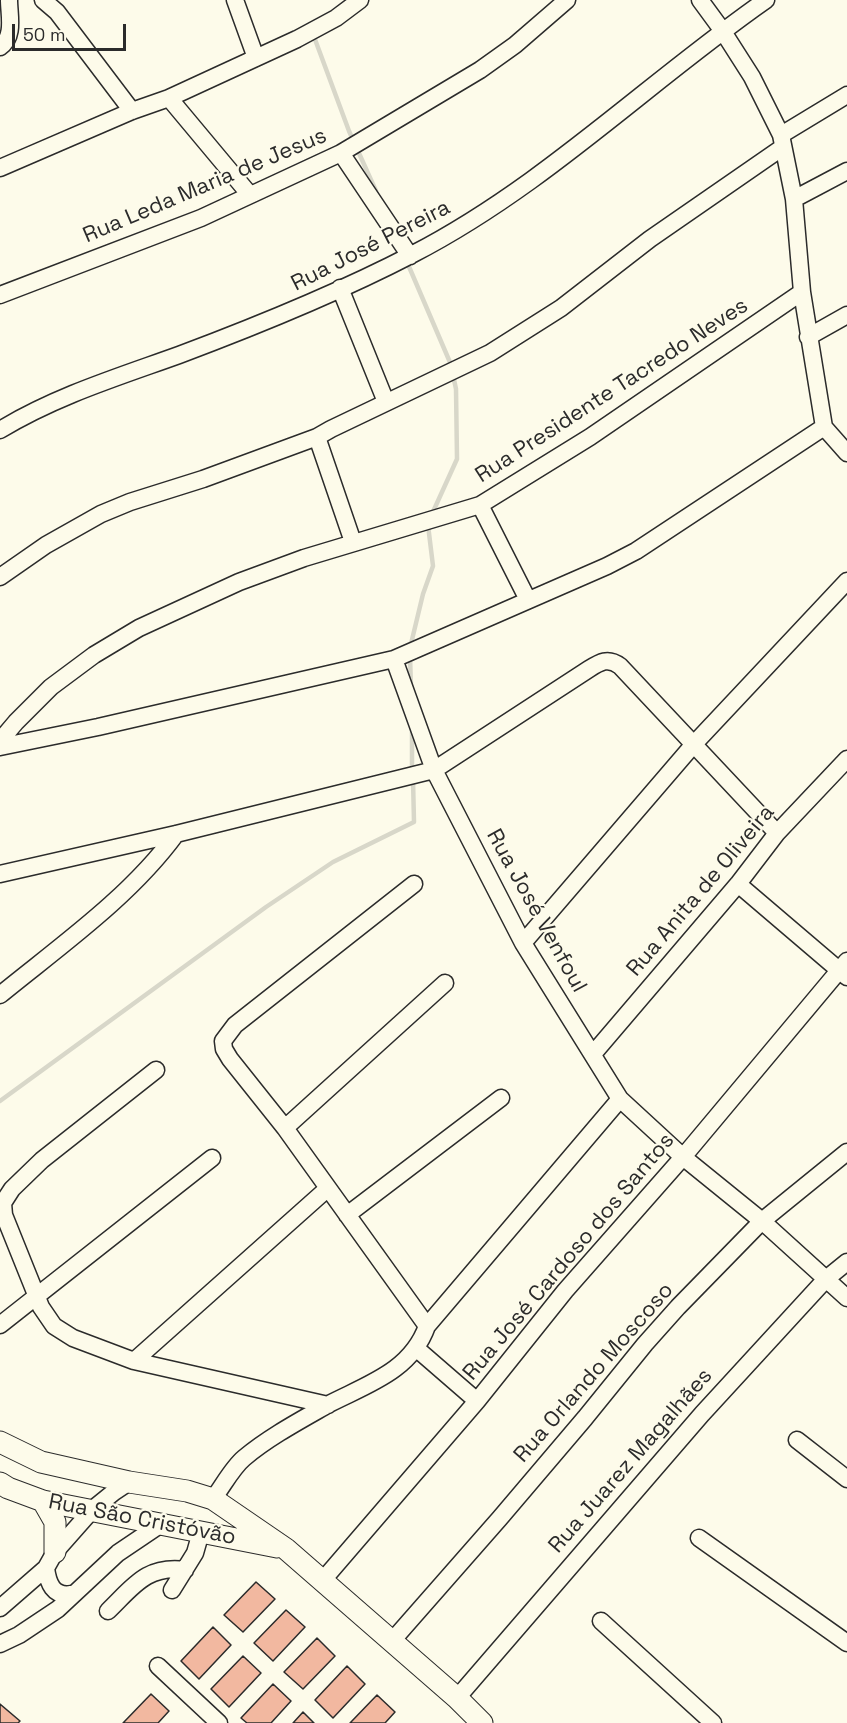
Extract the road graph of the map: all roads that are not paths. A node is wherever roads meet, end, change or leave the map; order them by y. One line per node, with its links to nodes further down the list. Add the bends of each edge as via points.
1 (9, 0): 9 (street)
2 (43, 0): 13 (street, via 57,12)
3 (235, 0): 10 (street)
4 (360, 0): 10 (street, via 336,18)
5 (567, 0): 15 (street, Rua Leda Maria de Jesus, via 480,70)
6 (700, 0): 8 (street)
7 (766, 0): 8 (street, Rua José Pereira)
8 (722, 30): 14 (street, via 752,77); 20 (street, Rua José Pereira, via 535,177 470,222)
9 (5, 41)
10 (256, 58): 12 (street)
11 (847, 95): 14 (street)
12 (169, 99): 13 (street); 18 (street)
13 (132, 111): 16 (street)
14 (782, 141): 19 (street); 26 (street, via 561,308 490,353)
15 (342, 153): 18 (street, Rua Leda Maria de Jesus); 20 (street)
16 (0, 168)
17 (847, 171): 19 (street)
18 (250, 195): 23 (street, Rua Leda Maria de Jesus, via 201,218)
19 (794, 199): 22 (street)
20 (410, 256): 21 (street, Rua José Pereira)
21 (340, 288): 26 (street); 28 (street, Rua José Pereira, via 276,317 41,406)
22 (802, 292): 25 (street); 31 (street, Rua Presidente Tacredo Neves, via 590,437)
23 (0, 295)
24 (847, 315): 25 (street)
25 (808, 337): 27 (street)
26 (386, 402): 29 (street)
27 (824, 427): 30 (street); 35 (street, via 636,551)
28 (0, 430)
29 (317, 437): 32 (street); 33 (street, via 101,514)
30 (847, 453)
31 (480, 505): 32 (street, Rua Presidente Tacredo Neves); 35 (street)
32 (353, 542): 37 (street, Rua Presidente Tacredo Neves, via 239,582 139,628 51,687)
33 (0, 577)
34 (847, 581): 38 (street)
35 (528, 600): 36 (street)
36 (394, 658): 39 (street); 41 (street, Rua José Venfoul)
37 (0, 741)
38 (694, 744): 41 (street, via 620,666 607,660); 42 (street); 47 (street)
39 (0, 747)
40 (847, 759): 42 (street, Rua Anita de Oliveira)
41 (434, 770): 43 (street); 47 (street, Rua José Venfoul)
42 (777, 833): 45 (street, Rua Anita de Oliveira)
43 (176, 834): 44 (street); 50 (street, via 129,886)
44 (0, 874)
45 (738, 884): 48 (street); 51 (street, Rua Anita de Oliveira)
46 (414, 885): 55 (street, via 235,1025 223,1041 230,1059)
47 (523, 943): 51 (street, Rua José Venfoul)
48 (844, 969): 57 (street, Rua José Cardoso dos Santos)
49 (445, 983): 55 (street)
50 (0, 995)
51 (593, 1054): 54 (street, Rua José Venfoul)
52 (156, 1070): 64 (street, via 42,1160 3,1203 4,1215)
53 (501, 1098): 60 (street)
54 (620, 1099): 57 (street, Rua José Venfoul); 67 (street)
55 (285, 1128): 59 (street)
56 (847, 1152): 61 (street, Rua Orlando Moscoso)
57 (683, 1157): 61 (street, Rua José Venfoul); 70 (street, Rua José Cardoso dos Santos, via 565,1291)
58 (212, 1158): 64 (street)
59 (327, 1189): 60 (street); 69 (street)
60 (347, 1215): 67 (street)
61 (762, 1221): 63 (street, Rua José Venfoul); 92 (street, Rua Orlando Moscoso, via 645,1344)
62 (847, 1262): 63 (street, Rua Juarez Magalhães)
63 (826, 1280): 65 (street, Rua José Venfoul); 96 (street, Rua Juarez Magalhães, via 702,1414)
64 (38, 1296): 66 (street); 69 (street, via 54,1326 73,1338)
65 (847, 1298)
66 (0, 1325)
67 (427, 1326): 68 (street)
68 (417, 1349): 70 (street); 71 (street, via 387,1375)
69 (134, 1360): 71 (street)
70 (477, 1401): 86 (street, Rua José Cardoso dos Santos)
71 (328, 1405): 77 (street, via 241,1461)
72 (797, 1440): 74 (street)
73 (0, 1442): 76 (main road, Rua São Cristóvão, via 41,1462)
74 (847, 1479)
75 (3, 1482): 78 (main road, Rua São Cristóvão)
76 (129, 1482): 77 (main road, Rua São Cristóvão); 79 (street)
77 (213, 1499): 81 (main road, via 220,1517 214,1527); 83 (main road, Rua São Cristóvão)
78 (43, 1501): 79 (main road, Rua São Cristóvão); 84 (main road, via 55,1522)
79 (93, 1509): 80 (main road, Rua São Cristóvão); 84 (street)
80 (161, 1524): 81 (main road, Rua São Cristóvão); 88 (street, via 118,1553)
81 (203, 1533): 83 (main road, Rua São Cristóvão); 85 (street)
82 (699, 1538): 93 (street)
83 (286, 1549): 86 (main road, Rua São Cristóvão)
84 (51, 1560): 88 (street, via 51,1588); 89 (street)
85 (185, 1570): 87 (street); 90 (street, via 164,1570 145,1576)
86 (324, 1580): 92 (main road, Rua São Cristóvão)
87 (172, 1590)
88 (71, 1594): 94 (street, via 58,1609)
89 (0, 1608)
90 (108, 1611)
91 (601, 1621): 99 (street)
92 (392, 1641): 96 (main road, Rua São Cristóvão)
93 (847, 1643)
94 (0, 1644)
95 (158, 1666): 97 (street)
96 (457, 1698): 98 (main road, Rua São Cristóvão)
97 (219, 1723)
98 (482, 1723)
99 (712, 1723)

